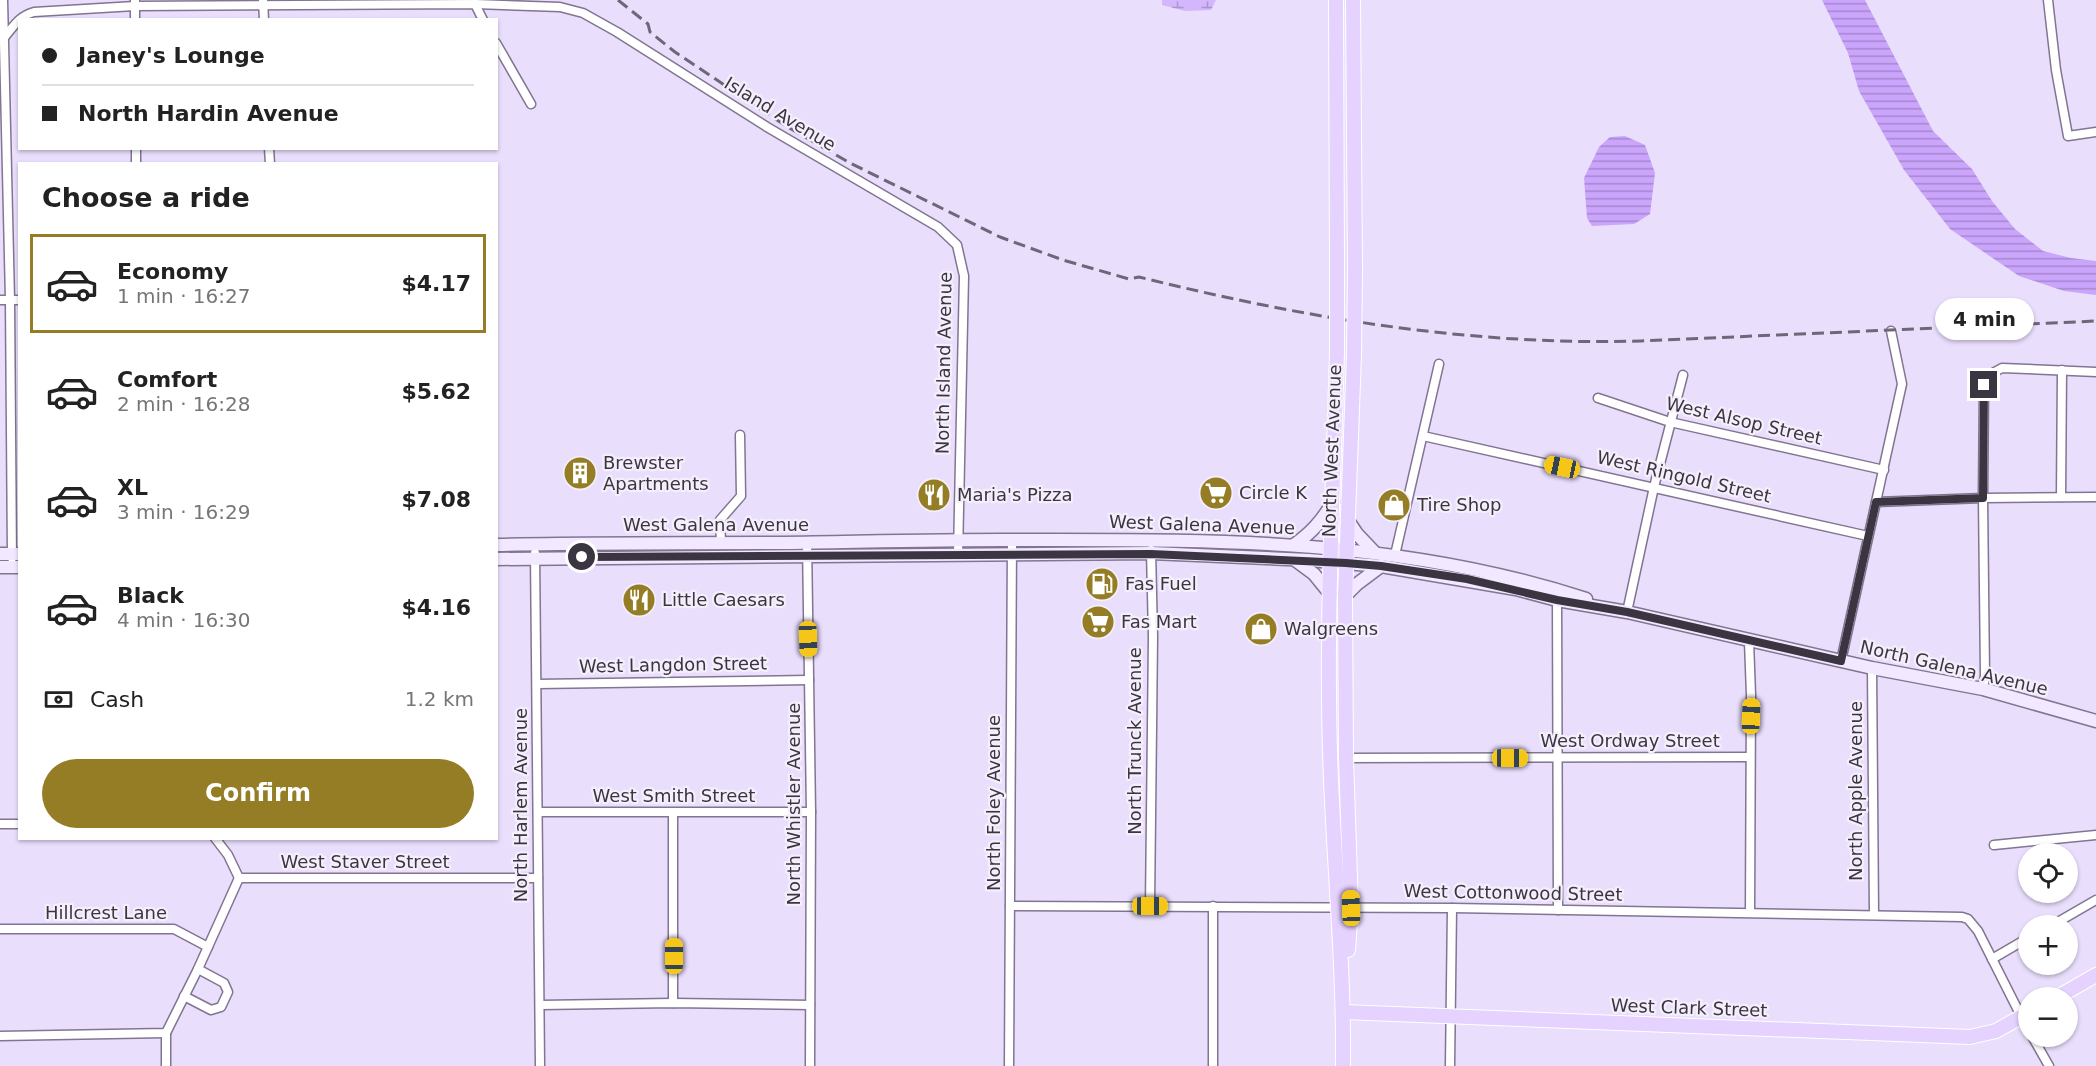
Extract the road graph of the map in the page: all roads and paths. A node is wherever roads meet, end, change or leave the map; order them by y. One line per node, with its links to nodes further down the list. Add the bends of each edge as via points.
1 (3, 0): 13 (street)
2 (1336, 0): 34 (main road, North West Avenue, bridge)
3 (1353, 0): 36 (main road, North West Avenue, bridge, via 1355,270)
4 (2048, 0): 16 (street, via 2068,136)
5 (135, 3): 6 (street, Island Avenue); 9 (street, Island Avenue, via 34,12)
6 (263, 3): 7 (street, Island Avenue); 10 (street)
7 (365, 3): 8 (street, Island Avenue)
8 (475, 4): 11 (street); 17 (street, Island Avenue, via 543,5 583,13 938,227)
9 (20, 18)
10 (264, 18)
11 (482, 18)
12 (18, 20): 13 (street, Island Avenue)
13 (3, 39): 19 (street)
14 (498, 46): 15 (street)
15 (531, 104)
16 (2096, 132)
17 (957, 245): 38 (street, North Island Avenue, via 964,276)
18 (0, 300): 19 (street)
19 (15, 300): 48 (street)
20 (1891, 331): 29 (street, via 1902,384)
21 (1439, 364): 28 (street)
22 (2062, 370): 23 (street); 32 (street, via 2002,368 1991,374 1984,385); 33 (street)
23 (2096, 372)
24 (1683, 375): 26 (street)
25 (1598, 398): 26 (street, West Alsop Street)
26 (1670, 422): 29 (street, West Alsop Street); 30 (street)
27 (740, 435): 42 (street, via 741,496 720,520)
28 (1423, 436): 30 (street, West Ringold Street); 52 (street)
29 (1884, 470): 35 (street)
30 (1654, 487): 37 (street, West Ringold Street); 62 (street)
31 (2096, 497): 33 (street)
32 (1983, 498): 33 (street); 35 (street); 68 (street)
33 (2061, 498)
34 (1334, 501): 44 (main road, via 1319,525); 45 (main road, North West Avenue)
35 (1876, 502): 37 (street)
36 (1347, 519): 47 (main road); 54 (main road, North West Avenue)
37 (1868, 536): 64 (street)
38 (958, 540): 39 (main road, West Galena Avenue); 41 (main road, West Galena Avenue); 51 (street, North Island Avenue)
39 (1012, 540): 40 (main road, West Galena Avenue); 49 (street, North Foley Avenue)
40 (1151, 540): 44 (main road, West Galena Avenue); 50 (street, North Trunck Avenue)
41 (807, 542): 42 (main road, West Galena Avenue); 53 (street, North Whistler Avenue)
42 (721, 543): 46 (main road, West Galena Avenue)
43 (498, 545): 46 (main road, West Galena Avenue)
44 (1294, 545): 45 (main road, West Galena Avenue)
45 (1332, 548): 54 (main road, North West Avenue)
46 (535, 551): 53 (main road, West Galena Avenue); 55 (main road, West Galena Avenue); 67 (street, North Harlem Avenue)
47 (1375, 553): 52 (main road, West Galena Avenue); 54 (main road, West Galena Avenue)
48 (11, 554): 58 (street)
49 (1012, 554): 50 (main road, West Galena Avenue); 51 (main road, West Galena Avenue); 85 (street, North Foley Avenue)
50 (1151, 554): 56 (main road, West Galena Avenue); 86 (street, North Trunck Avenue)
51 (958, 555): 53 (main road, West Galena Avenue)
52 (1395, 555): 60 (main road, West Galena Avenue, via 1473,568)
53 (807, 556): 66 (street, North Whistler Avenue)
54 (1341, 558): 56 (main road, West Galena Avenue); 57 (main road, West Galena Avenue); 59 (main road, North West Avenue); 61 (main road, North West Avenue)
55 (498, 559)
56 (1294, 560): 59 (main road, via 1314,574)
57 (1381, 566): 60 (main road, West Galena Avenue); 61 (main road)
58 (11, 567)
59 (1331, 595): 70 (main road, North West Avenue)
60 (1557, 595): 62 (main road, West Galena Avenue); 73 (street)
61 (1345, 596): 72 (main road, North West Avenue)
62 (1627, 612): 63 (main road, North Galena Avenue)
63 (1749, 641): 64 (main road, North Galena Avenue); 71 (street)
64 (1841, 661): 65 (main road, North Galena Avenue)
65 (1872, 668): 68 (main road, North Galena Avenue); 92 (street, North Apple Avenue)
66 (810, 680): 67 (street, West Langdon Street); 75 (street, North Whistler Avenue)
67 (537, 684): 74 (street, North Harlem Avenue)
68 (1983, 689): 69 (main road, North Galena Avenue)
69 (2096, 721)
70 (1330, 757): 72 (street, West Ordway Street); 88 (main road, North West Avenue)
71 (1749, 757): 73 (street, West Ordway Street); 91 (street)
72 (1346, 758): 73 (street, West Ordway Street); 88 (main road, North West Avenue)
73 (1556, 758): 90 (street)
74 (538, 812): 76 (street, West Smith Street); 83 (street, North Harlem Avenue)
75 (811, 812): 76 (street, West Smith Street); 105 (street, North Whistler Avenue)
76 (673, 813): 102 (street)
77 (0, 824): 78 (street)
78 (18, 824)
79 (2096, 835): 81 (street)
80 (217, 840): 82 (street)
81 (1995, 845)
82 (239, 878): 83 (street, West Staver Street); 96 (street)
83 (538, 878): 104 (street, North Harlem Avenue)
84 (2096, 900): 93 (street)
85 (1010, 906): 86 (street, West Cottonwood Street); 115 (street, North Foley Avenue)
86 (1150, 906): 87 (street, West Cottonwood Street)
87 (1213, 906): 88 (street, West Cottonwood Street); 116 (street)
88 (1345, 908): 89 (street, West Cottonwood Street); 106 (main road, North West Avenue)
89 (1452, 908): 90 (street, West Cottonwood Street); 107 (street)
90 (1558, 910): 91 (street, West Cottonwood Street)
91 (1750, 912): 92 (street, West Cottonwood Street)
92 (1874, 914): 97 (street, West Cottonwood Street, via 1968,919)
93 (2070, 915)
94 (0, 929): 96 (street, Hillcrest Lane, via 174,929)
95 (2018, 944): 97 (street)
96 (208, 947): 98 (street)
97 (1992, 959): 103 (street)
98 (198, 969): 101 (street); 101 (street, via 224,983 228,992 221,1007 211,1010)
99 (2096, 975): 100 (main road)
100 (2075, 987)
101 (184, 996): 109 (street)
102 (674, 1003): 104 (street); 105 (street)
103 (2018, 1004)
104 (540, 1005): 113 (street, North Harlem Avenue)
105 (810, 1005): 114 (street, North Whistler Avenue)
106 (1344, 1012): 107 (main road, West Clark Street); 117 (main road, North West Avenue)
107 (1449, 1015): 108 (main road, West Clark Street, via 1970,1037); 118 (street)
108 (2018, 1018)
109 (166, 1033): 110 (street); 112 (street)
110 (0, 1036)
111 (2038, 1047): 119 (street)
112 (166, 1066)
113 (540, 1066)
114 (810, 1066)
115 (1009, 1066)
116 (1213, 1066)
117 (1343, 1066)
118 (1450, 1066)
119 (2049, 1066)

